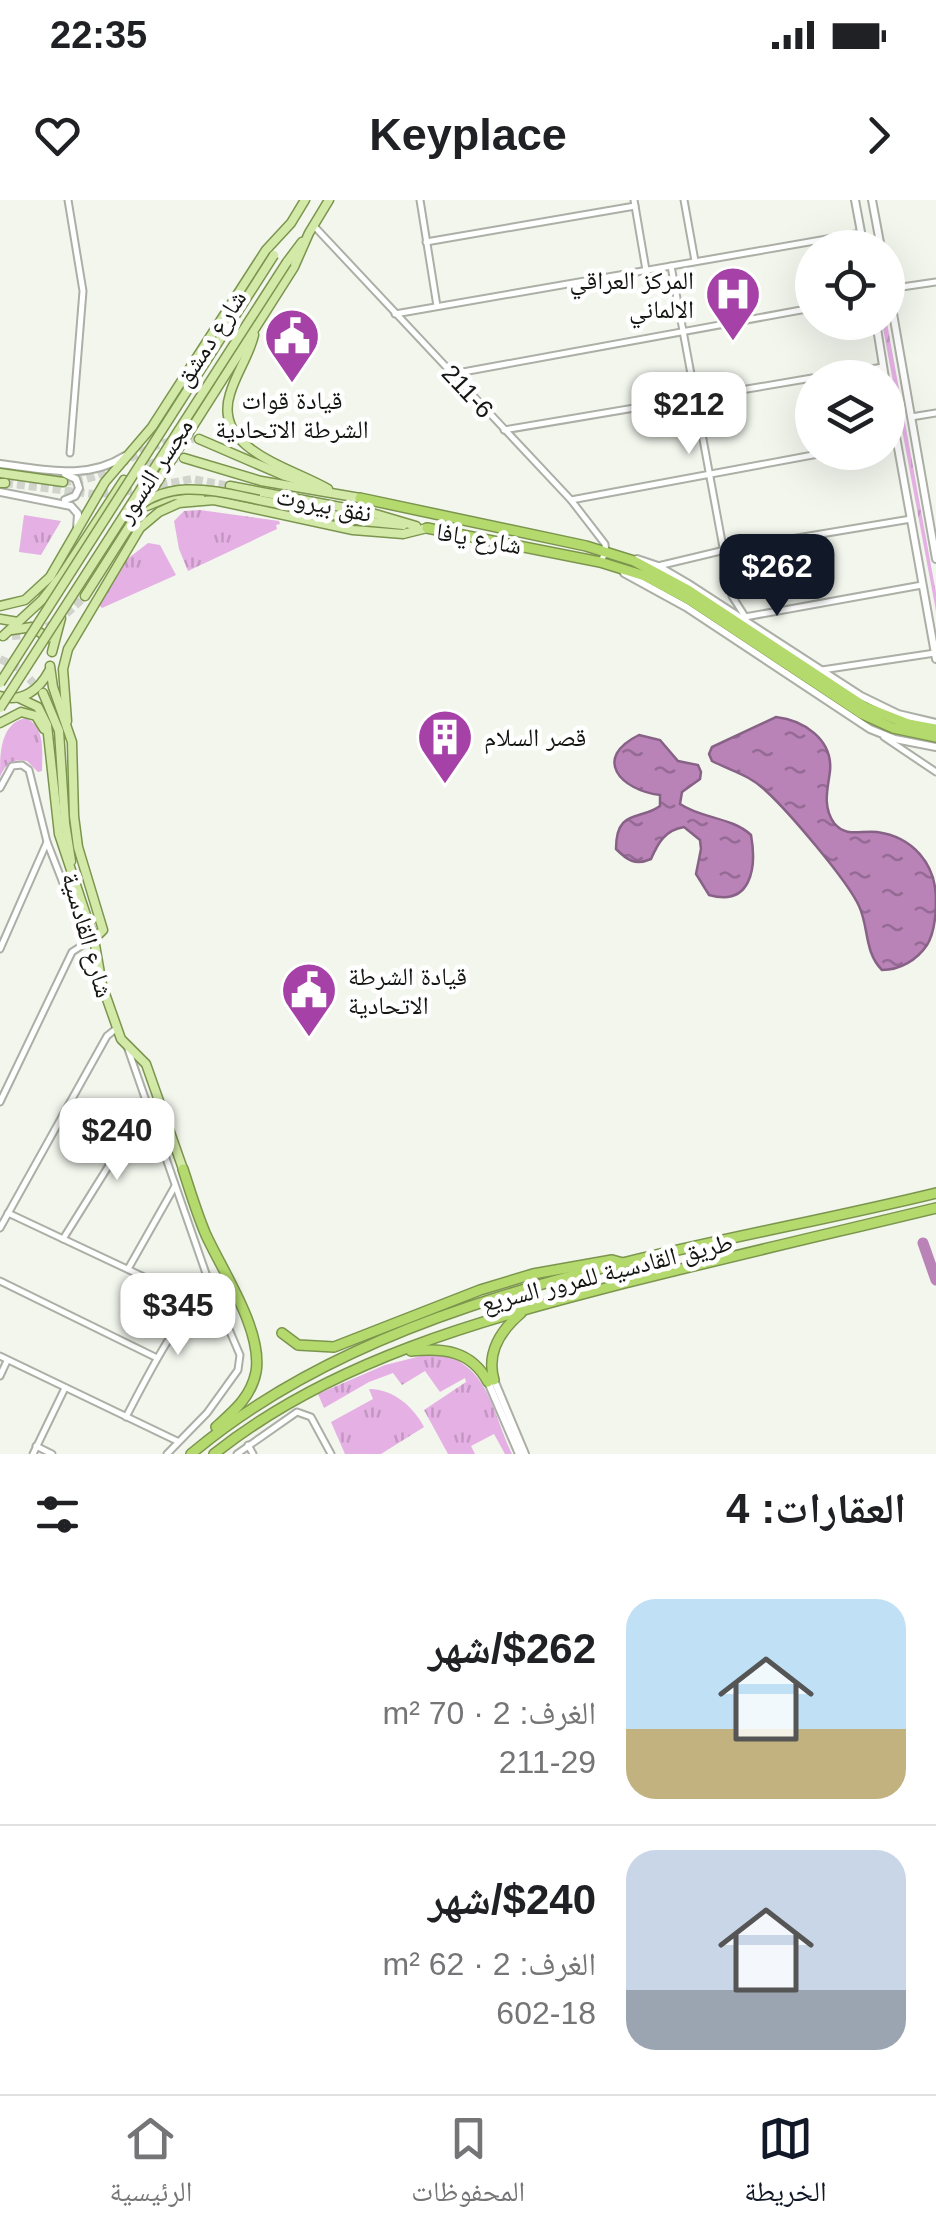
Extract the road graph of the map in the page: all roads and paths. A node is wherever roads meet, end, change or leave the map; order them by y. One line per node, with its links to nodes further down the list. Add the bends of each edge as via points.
1 (68, 200): 33 (street, via 83,292)
2 (304, 200): 9 (main road, شارع دمشق)
3 (329, 200): 10 (main road, شارع دمشق)
4 (420, 200): 13 (street)
5 (684, 200): 15 (street)
6 (872, 202): 8 (main road); 12 (main road)
7 (634, 203): 13 (street); 17 (street)
8 (856, 203): 11 (main road)
9 (291, 223): 34 (main road, شارع دمشق); 83 (main road, مجسر النسور, bridge)
10 (311, 230): 22 (street, 211-6); 23 (main road, شارع دمشق); 55 (main road, مجسر النسور, bridge)
11 (860, 230)
12 (877, 230)
13 (426, 242): 20 (street)
14 (795, 245): 15 (street)
15 (695, 262): 16 (street)
16 (670, 266): 17 (street); 24 (street)
17 (646, 270): 20 (street)
18 (936, 282): 19 (street)
19 (905, 285)
20 (438, 306): 22 (street)
21 (795, 311): 24 (street)
22 (394, 314): 26 (street, 211-6)
23 (255, 327): 37 (main road, شارع دمشق); 47 (main road, via 230,394 231,426 252,451)
24 (683, 332): 26 (street); 28 (street)
25 (897, 340): 30 (main road)
26 (452, 374): 31 (street, 211-6)
27 (795, 381): 28 (street)
28 (696, 398): 31 (street); 42 (street)
29 (936, 413): 30 (street)
30 (911, 417): 59 (main road)
31 (504, 430): 51 (street, 211-6)
32 (199, 440): 47 (main road, نفق بيروت)
33 (70, 453)
34 (126, 456): 39 (main road, via 96,471); 56 (main road, شارع دمشق)
35 (184, 458): 48 (main road, شارع يافا, via 261,482)
36 (795, 458): 42 (street)
37 (171, 463): 52 (main road); 77 (main road, via 61,616)
38 (0, 464): 39 (main road)
39 (55, 470): 49 (main road, via 73,476 78,492 68,500)
40 (899, 470): 53 (main road)
41 (0, 473): 44 (main road)
42 (710, 474): 51 (street); 57 (street)
43 (124, 480): 62 (main road)
44 (64, 482)
45 (2, 486): 49 (main road)
46 (230, 486): 54 (main road, نفق بيروت)
47 (328, 489): 48 (main road, نفق بيروت)
48 (360, 498): 58 (highway, شارع يافا)
49 (44, 499): 56 (main road, via 76,509)
50 (214, 500): 52 (main road, via 174,495); 54 (main road, شارع يافا, via 353,530 403,534); 90 (main road, شارع يافا, via 168,507 133,538 68,649)
51 (571, 500): 58 (street, 211-6)
52 (142, 510): 65 (main road)
53 (911, 519): 57 (street); 63 (main road)
54 (422, 527): 55 (main road, bridge, via 196,488 146,500); 60 (highway, شارع يافا)
55 (116, 528): 88 (main road, مجسر النسور, bridge)
56 (77, 531): 62 (main road, شارع دمشق)
57 (724, 550): 61 (street); 70 (street, via 732,596)
58 (609, 553): 60 (street); 61 (main road); 81 (highway, شارع يافا, via 688,590)
59 (936, 559)
60 (600, 562): 81 (highway, شارع يافا, via 666,587); 92 (main road, via 686,608)
61 (658, 566): 73 (main road)
62 (59, 574): 64 (main road); 66 (main road, شارع دمشق); 68 (main road)
63 (922, 585): 69 (main road); 70 (street)
64 (46, 589): 66 (main road); 68 (main road)
65 (85, 596)
66 (25, 600): 67 (main road)
67 (0, 606)
68 (36, 606): 71 (main road); 72 (main road)
69 (932, 613): 74 (main road)
70 (745, 617): 73 (street)
71 (0, 618): 72 (main road)
72 (18, 622): 75 (main road); 76 (main road)
73 (752, 624): 82 (main road)
74 (933, 626): 78 (main road)
75 (36, 628): 76 (main road, via 22,626); 77 (main road)
76 (1, 637)
77 (52, 652): 79 (main road)
78 (935, 656): 80 (street)
79 (50, 666): 87 (main road); 90 (main road, شارع القادسية)
80 (849, 666): 82 (street); 84 (street)
81 (799, 669): 91 (highway, شارع يافا, via 881,715); 93 (highway, شارع يافا, via 878,723)
82 (822, 670): 84 (main road)
83 (0, 683)
84 (844, 684): 91 (main road, via 883,708)
85 (43, 693): 99 (main road, via 59,732)
86 (0, 696): 87 (main road)
87 (25, 696): 89 (main road); 95 (main road, شارع القادسية, via 45,718)
88 (0, 707): 89 (main road)
89 (0, 721): 95 (main road, via 29,713 41,722)
90 (67, 721): 100 (main road, شارع القادسية, via 76,832 104,930)
91 (936, 726)
92 (883, 734): 94 (main road); 96 (street)
93 (936, 737)
94 (936, 747)
95 (50, 748): 99 (main road, شارع القادسية, via 59,834)
96 (936, 772)
97 (0, 788): 98 (street, via 17,765 30,770)
98 (46, 842): 100 (street); 101 (street)
99 (74, 880): 100 (main road, شارع القادسية)
100 (90, 941): 102 (main road, شارع القادسية); 104 (street, via 72,952)
101 (0, 949)
102 (117, 1028): 103 (main road, شارع القادسية); 110 (street)
103 (126, 1046): 105 (street); 106 (main road, شارع القادسية, via 146,1064)
104 (0, 1102)
105 (147, 1105): 107 (street); 112 (street)
106 (183, 1169): 128 (highway, via 257,1353 246,1396)
107 (176, 1186): 114 (street); 116 (street)
108 (936, 1190): 113 (highway, طريق القادسية للمرور السريع)
109 (936, 1210): 118 (highway, طريق القادسية للمرور السريع)
110 (8, 1214): 111 (street); 112 (street)
111 (0, 1228)
112 (63, 1239): 114 (street)
113 (625, 1264): 119 (highway, via 612,1260 533,1274 334,1347 309,1348); 128 (highway, طريق القادسية للمرور السريع, via 432,1320 311,1373)
114 (128, 1270): 117 (street)
115 (0, 1281): 122 (street)
116 (210, 1285): 117 (street); 129 (street, via 239,1365 207,1414)
117 (195, 1301): 122 (street)
118 (530, 1308): 120 (highway, طريق القادسية للمرور السريع); 125 (highway, via 499,1339)
119 (282, 1333)
120 (398, 1352): 125 (highway, via 451,1351); 136 (highway, طريق القادسية للمرور السريع, via 287,1402)
121 (0, 1356): 123 (street)
122 (158, 1358): 127 (street)
123 (8, 1360): 124 (street); 126 (street)
124 (0, 1376)
125 (491, 1381): 140 (main road)
126 (65, 1388): 127 (street); 131 (street)
127 (126, 1417): 129 (street)
128 (208, 1440): 135 (highway, طريق القادسية للمرور السريع)
129 (178, 1442): 134 (street)
130 (248, 1445): 137 (street); 138 (street); 139 (street, via 303,1412)
131 (36, 1446): 132 (street); 133 (street)
132 (32, 1454)
133 (52, 1454)
134 (167, 1454)
135 (191, 1454)
136 (214, 1454)
137 (237, 1454)
138 (252, 1454)
139 (331, 1454)
140 (522, 1454)

